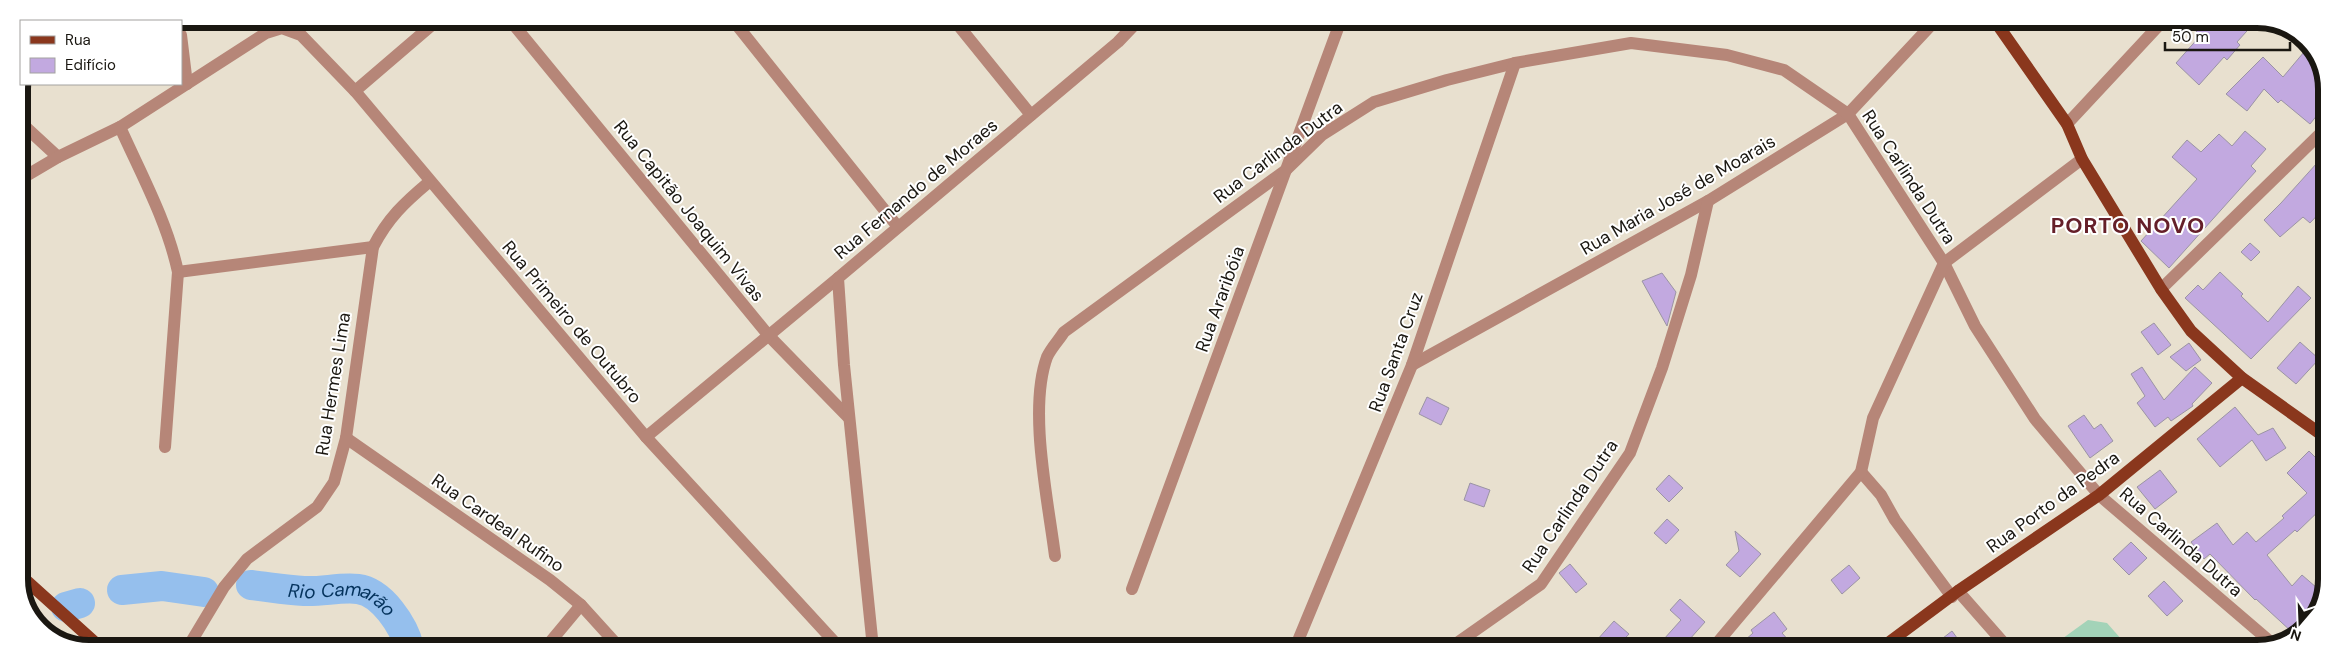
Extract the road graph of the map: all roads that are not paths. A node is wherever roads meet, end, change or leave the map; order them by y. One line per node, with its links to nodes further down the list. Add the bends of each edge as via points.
1 (428, 28): 13 (street)
2 (516, 28): 32 (street, Rua Capitão Joaquim Vivas)
3 (739, 28): 26 (street)
4 (960, 28): 15 (street)
5 (1131, 28): 15 (street, Rua Fernando de Moraes)
6 (1338, 28): 22 (street, Rua Araribóia)
7 (1928, 28): 14 (street, Rua Maria José de Moarais)
8 (1999, 28): 16 (main road)
9 (2156, 28): 16 (street)
10 (182, 43): 12 (street)
11 (1515, 63): 14 (street, Rua Carlinda Dutra, via 1631,43 1727,55 1784,70); 22 (street, Rua Carlinda Dutra, via 1374,102 1322,135); 33 (street, Rua Santa Cruz)
12 (187, 84): 13 (street, Rua Primeiro de Outubro, via 282,28 301,35); 17 (street)
13 (354, 91): 24 (street, Rua Primeiro de Outubro)
14 (1848, 114): 25 (street, Rua Maria José de Moarais); 28 (street, Rua Carlinda Dutra)
15 (1031, 115): 26 (street, Rua Fernando de Moraes)
16 (2067, 124): 21 (main road)
17 (120, 127): 20 (street); 29 (street, via 163,220)
18 (27, 128): 20 (street)
19 (2317, 137): 31 (street)
20 (58, 156): 23 (street)
21 (2082, 159): 28 (street); 31 (main road)
22 (1286, 170): 42 (street, Rua Carlinda Dutra, via 1064,332 1048,356 1039,390 1039,426); 43 (street, Rua Araribóia)
23 (27, 175)
24 (429, 182): 27 (street, Rua Hermes Lima, via 400,206); 37 (street, Rua Primeiro de Outubro)
25 (1708, 200): 33 (street, Rua Maria José de Moarais); 55 (street, Rua Carlinda Dutra, via 1691,275 1662,368 1630,453 1541,584)
26 (898, 227): 30 (street, Rua Fernando de Moraes)
27 (373, 247): 29 (street); 38 (street, Rua Hermes Lima)
28 (1944, 263): 40 (street, via 1873,418); 41 (street, Rua Carlinda Dutra, via 1975,326 2034,419)
29 (178, 272): 39 (street)
30 (838, 278): 32 (street); 35 (street, Rua Fernando de Moraes)
31 (2161, 289): 34 (main road, via 2191,331)
32 (769, 336): 35 (street, Rua Capitão Joaquim Vivas); 37 (street)
33 (1412, 366): 54 (street, Rua Santa Cruz)
34 (2242, 378): 36 (main road); 41 (main road, Rua Porto da Pedra)
35 (849, 418): 53 (street, Rua Fernando de Moraes)
36 (2318, 432)
37 (646, 437): 52 (street, Rua Primeiro de Outubro)
38 (346, 438): 46 (street, Rua Cardeal Rufino, via 520,557); 49 (street, Rua Hermes Lima, via 334,482 317,507 247,559 224,587)
39 (165, 448)
40 (1861, 472): 45 (street, via 1900,528); 56 (street)
41 (2099, 494): 45 (main road, Rua Porto da Pedra); 47 (street, Rua Carlinda Dutra)
42 (1055, 556)
43 (1132, 589)
44 (29, 592): 48 (main road)
45 (1955, 594): 57 (main road, Rua Porto da Pedra); 58 (street)
46 (581, 605): 50 (street); 51 (street, Rua Cardeal Rufino)
47 (2267, 639)
48 (91, 640)
49 (192, 640)
50 (552, 640)
51 (613, 640)
52 (833, 640)
53 (872, 640)
54 (1298, 640)
55 (1461, 640)
56 (1720, 640)
57 (1892, 640)
58 (2000, 640)

